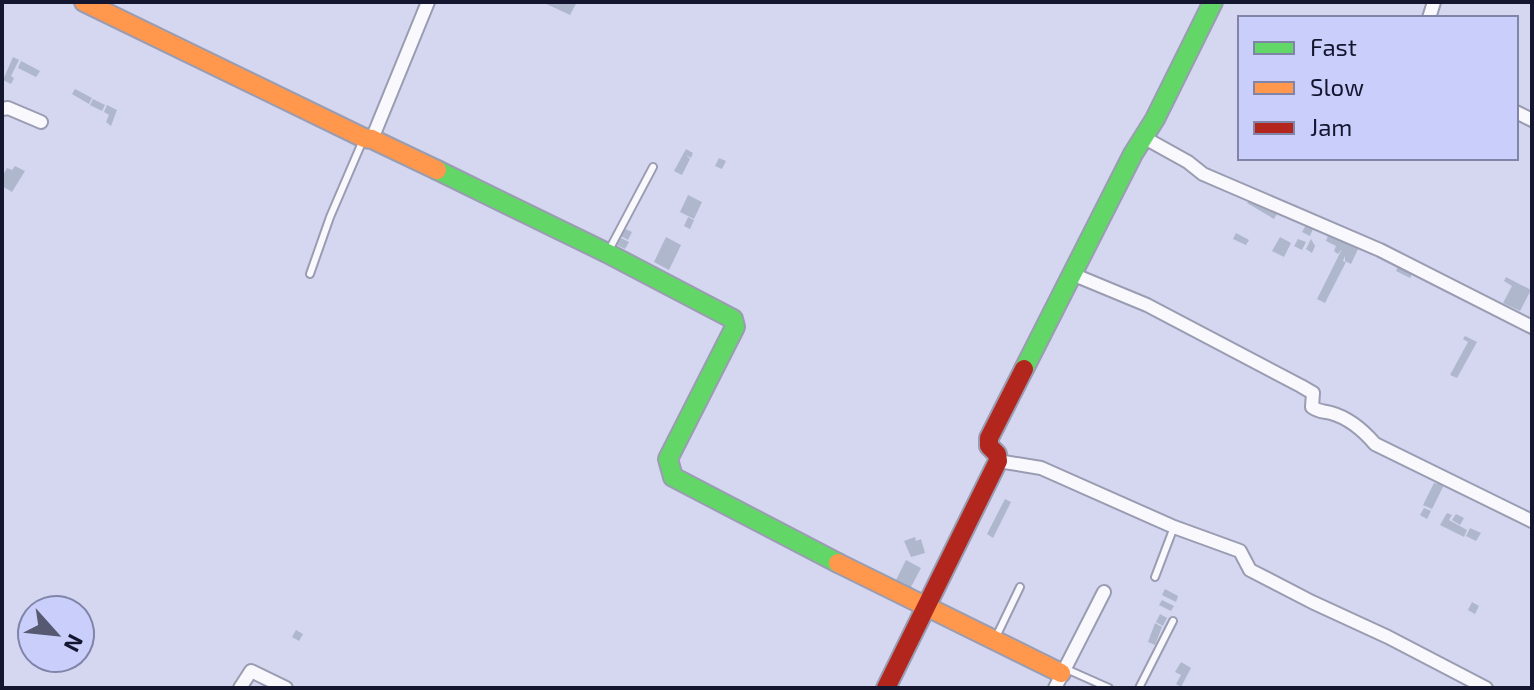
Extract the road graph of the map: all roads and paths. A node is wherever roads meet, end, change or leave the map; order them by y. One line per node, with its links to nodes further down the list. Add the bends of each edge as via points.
1 (84, 2): 7 (street)
2 (428, 2): 7 (street)
3 (1213, 2): 6 (street)
4 (2, 109): 5 (street)
5 (41, 122)
6 (1143, 137): 11 (street); 12 (street, via 1203,174 1418,268)
7 (368, 138): 9 (street); 10 (lane)
8 (653, 167): 9 (lane)
9 (607, 253): 19 (street, via 733,319 735,327 668,459 673,477)
10 (310, 274)
11 (1072, 274): 13 (street, via 989,438); 14 (street, via 1147,305 1301,386 1313,393 1312,407 1320,412 1342,417 1375,444)
12 (1532, 327)
13 (995, 454): 15 (street, via 1041,468); 19 (street)
14 (1532, 521)
15 (1174, 527): 16 (lane); 28 (street, via 1240,551 1250,570)
16 (1155, 577)
17 (1020, 587): 21 (lane)
18 (1104, 592): 22 (street)
19 (926, 608): 21 (street); 25 (street)
20 (1173, 621): 27 (lane)
21 (995, 641): 22 (street)
22 (1060, 677): 26 (lane)
23 (240, 688): 24 (street, via 251,671)
24 (286, 688)
25 (886, 688)
26 (1109, 688)
27 (1139, 688)
28 (1486, 688)

